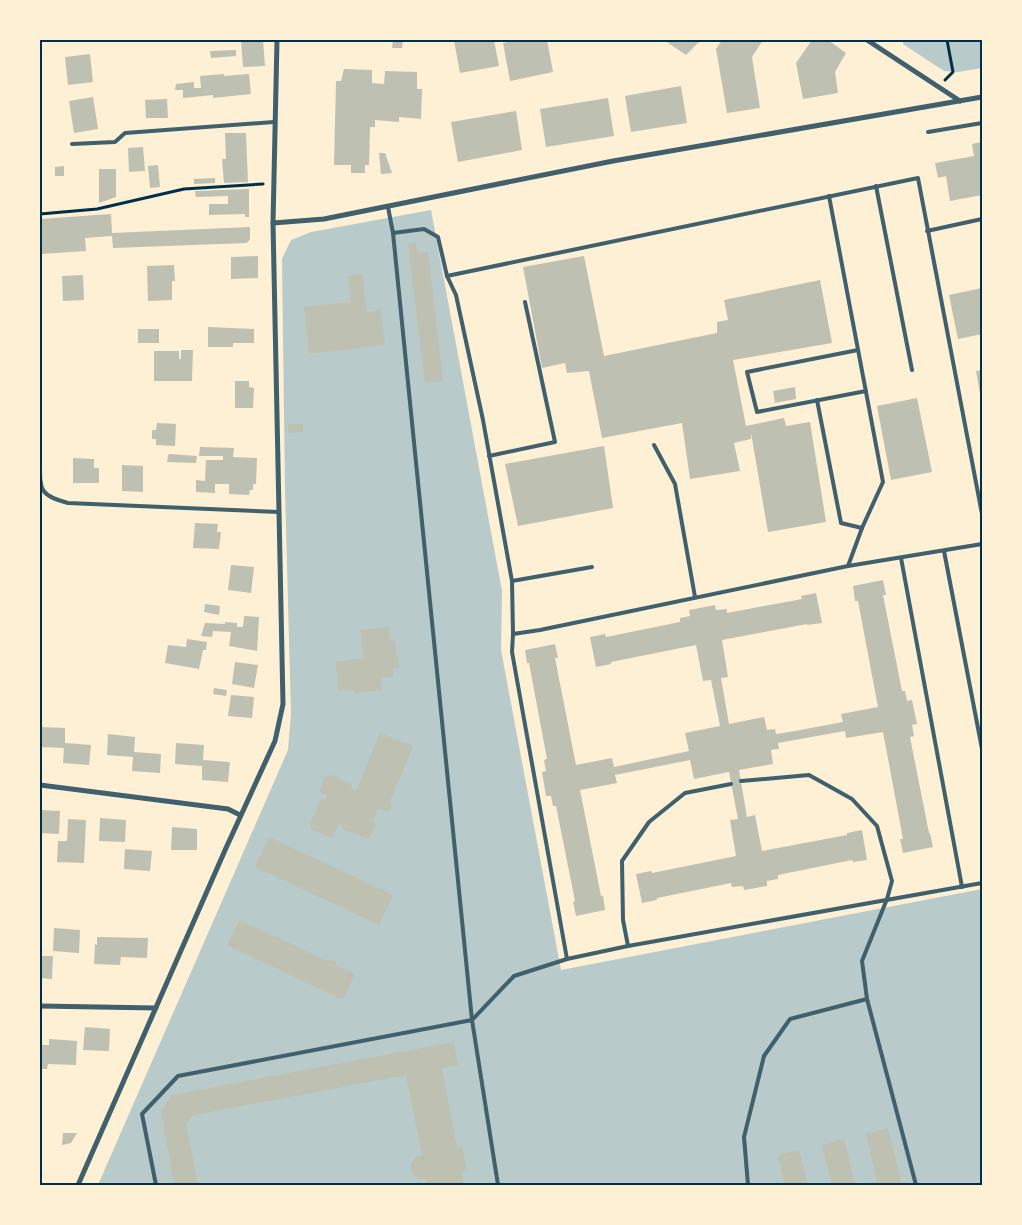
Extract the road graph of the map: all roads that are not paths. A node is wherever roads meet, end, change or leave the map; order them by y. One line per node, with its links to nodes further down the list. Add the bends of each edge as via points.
1 (277, 40): 5 (street)
2 (867, 40): 4 (street)
3 (982, 97): 4 (street)
4 (960, 101): 11 (street, via 614,160)
5 (274, 122): 8 (lane, via 125,133 115,142); 13 (street)
6 (982, 122): 7 (lane)
7 (928, 132)
8 (72, 144)
9 (876, 186): 10 (lane); 14 (lane, via 918,178); 19 (lane)
10 (829, 196): 16 (lane); 18 (lane)
11 (388, 207): 13 (street, via 324,219); 15 (lane)
12 (982, 219): 14 (lane)
13 (273, 222): 25 (street)
14 (927, 231): 26 (lane)
15 (393, 233): 16 (lane, via 424,229 438,237); 49 (lane)
16 (448, 276): 23 (lane, via 456,295)
17 (524, 302): 23 (lane, via 555,442)
18 (858, 350): 20 (lane); 21 (lane, via 747,372 756,412)
19 (912, 370)
20 (866, 391): 21 (lane); 27 (lane, via 882,482)
21 (817, 400): 27 (lane, via 841,523)
22 (654, 445): 34 (lane, via 675,484)
23 (489, 456): 33 (lane)
24 (40, 462): 25 (lane, via 40,485 44,492 68,503)
25 (279, 512): 40 (street, via 284,704 275,741)
26 (982, 514)
27 (862, 528): 31 (lane)
28 (982, 544): 29 (lane)
29 (944, 551): 30 (lane); 36 (lane)
30 (901, 558): 31 (lane); 42 (lane)
31 (848, 566): 34 (lane)
32 (592, 567): 33 (lane)
33 (512, 581): 35 (lane)
34 (695, 597): 35 (lane)
35 (513, 634): 45 (lane, via 512,652)
36 (982, 749)
37 (741, 781): 43 (lane, via 809,775 852,798 877,826 892,881)
38 (40, 784): 40 (street, via 228,809)
39 (731, 784): 44 (lane, via 685,793 649,822 622,861 623,920)
40 (240, 815): 48 (street)
41 (982, 883): 42 (lane)
42 (962, 887): 43 (lane)
43 (887, 899): 44 (lane); 46 (lane, via 862,961)
44 (628, 946): 45 (lane)
45 (568, 959): 49 (lane, via 514,976)
46 (867, 999): 53 (lane, via 790,1019 764,1056 744,1137); 54 (lane)
47 (40, 1006): 48 (street)
48 (156, 1008): 50 (street)
49 (472, 1020): 51 (lane, via 178,1076 142,1114); 52 (lane)
50 (78, 1185)
51 (156, 1185)
52 (498, 1185)
53 (748, 1185)
54 (916, 1185)

